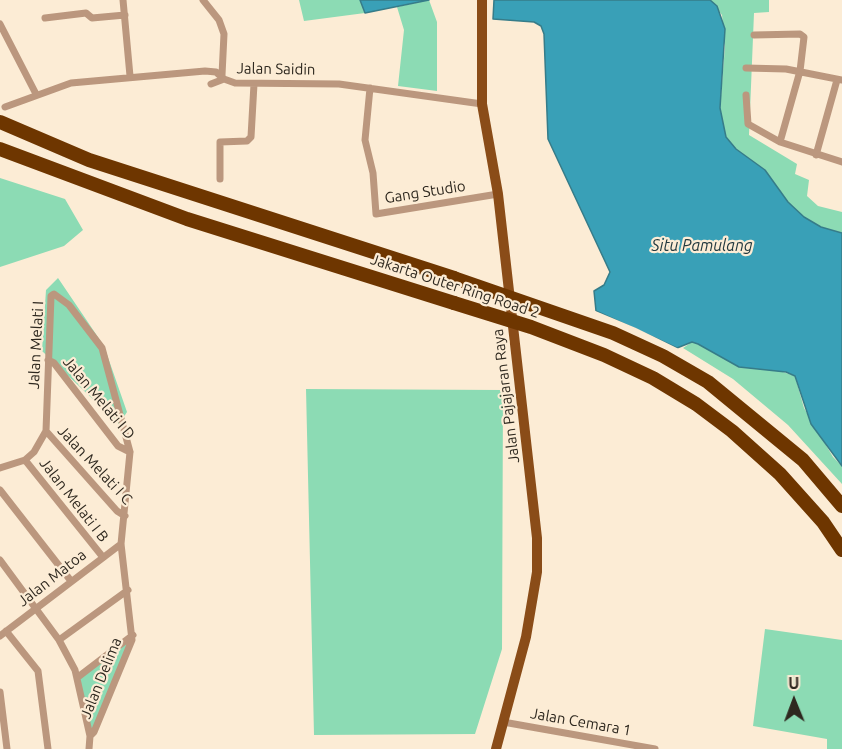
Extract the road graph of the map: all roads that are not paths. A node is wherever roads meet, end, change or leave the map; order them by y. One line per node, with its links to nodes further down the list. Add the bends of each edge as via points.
1 (123, 0): 4 (street)
2 (203, 0): 11 (street, via 219,20 224,34)
3 (482, 0): 18 (main road, Jalan Pajajaran Raya)
4 (125, 15): 5 (street, via 92,18 86,13); 10 (street)
5 (45, 18)
6 (0, 24): 16 (street)
7 (754, 35): 9 (street, via 802,35)
8 (746, 68): 9 (street)
9 (800, 71): 12 (street); 21 (street)
10 (130, 76): 11 (street, Jalan Saidin, via 205,72); 16 (street, Jalan Saidin, via 71,83)
11 (223, 77): 13 (street); 14 (street, Jalan Saidin, via 235,83)
12 (840, 80): 23 (street)
13 (211, 84)
14 (254, 84): 15 (street, Jalan Saidin); 25 (street, via 252,136 243,141 220,142)
15 (370, 88): 18 (street, Jalan Saidin); 26 (street, Gang Studio, via 365,140 373,173 376,214)
16 (36, 94): 19 (street, Jalan Saidin)
17 (746, 95): 21 (street, via 748,124)
18 (482, 104): 26 (main road, Jalan Pajajaran Raya)
19 (5, 107)
20 (0, 122): 33 (highway, Jakarta Outer Ring Road 2, bridge, via 89,160 613,333 699,377 749,413 803,460)
21 (780, 142): 23 (street)
22 (0, 149): 36 (highway, Jakarta Outer Ring Road 2, bridge, via 187,219 531,327 653,378 732,431 780,474)
23 (816, 155): 24 (street)
24 (842, 162)
25 (220, 179)
26 (498, 194): 48 (main road, Jalan Pajajaran Raya, via 537,538 537,572 530,615)
27 (48, 360): 28 (street, Jalan Melati I); 29 (street, Jalan Melati I D, via 118,446); 29 (street, Jalan Melati I, via 54,294 69,305 102,348)
28 (46, 431): 30 (street); 34 (street, Jalan Melati I C)
29 (130, 452): 34 (street, Jalan Melati I)
30 (26, 460): 31 (street); 37 (street, Jalan Melati I B)
31 (0, 468)
32 (0, 490): 40 (street)
33 (842, 506)
34 (125, 516): 35 (street, Jalan Melati I)
35 (121, 544): 37 (street, Jalan Matoa); 41 (street, Jalan Delima)
36 (842, 550)
37 (102, 556): 40 (street, Jalan Matoa)
38 (0, 560): 39 (street)
39 (3, 569): 42 (street)
40 (71, 581): 42 (street, Jalan Matoa)
41 (128, 590): 44 (street, Jalan Delima); 45 (street)
42 (36, 608): 43 (street, Jalan Matoa); 45 (street)
43 (3, 633): 51 (street, via 38,670)
44 (133, 635): 46 (street); 49 (street, Jalan Delima)
45 (59, 640): 46 (street)
46 (78, 677): 49 (street)
47 (0, 692): 50 (street)
48 (503, 722): 53 (main road, Jalan Pajajaran Raya); 54 (street, Jalan Cemara 1)
49 (90, 736): 52 (street, Jalan Delima)
50 (8, 749)
51 (48, 749)
52 (89, 749)
53 (496, 749)
54 (655, 749)

